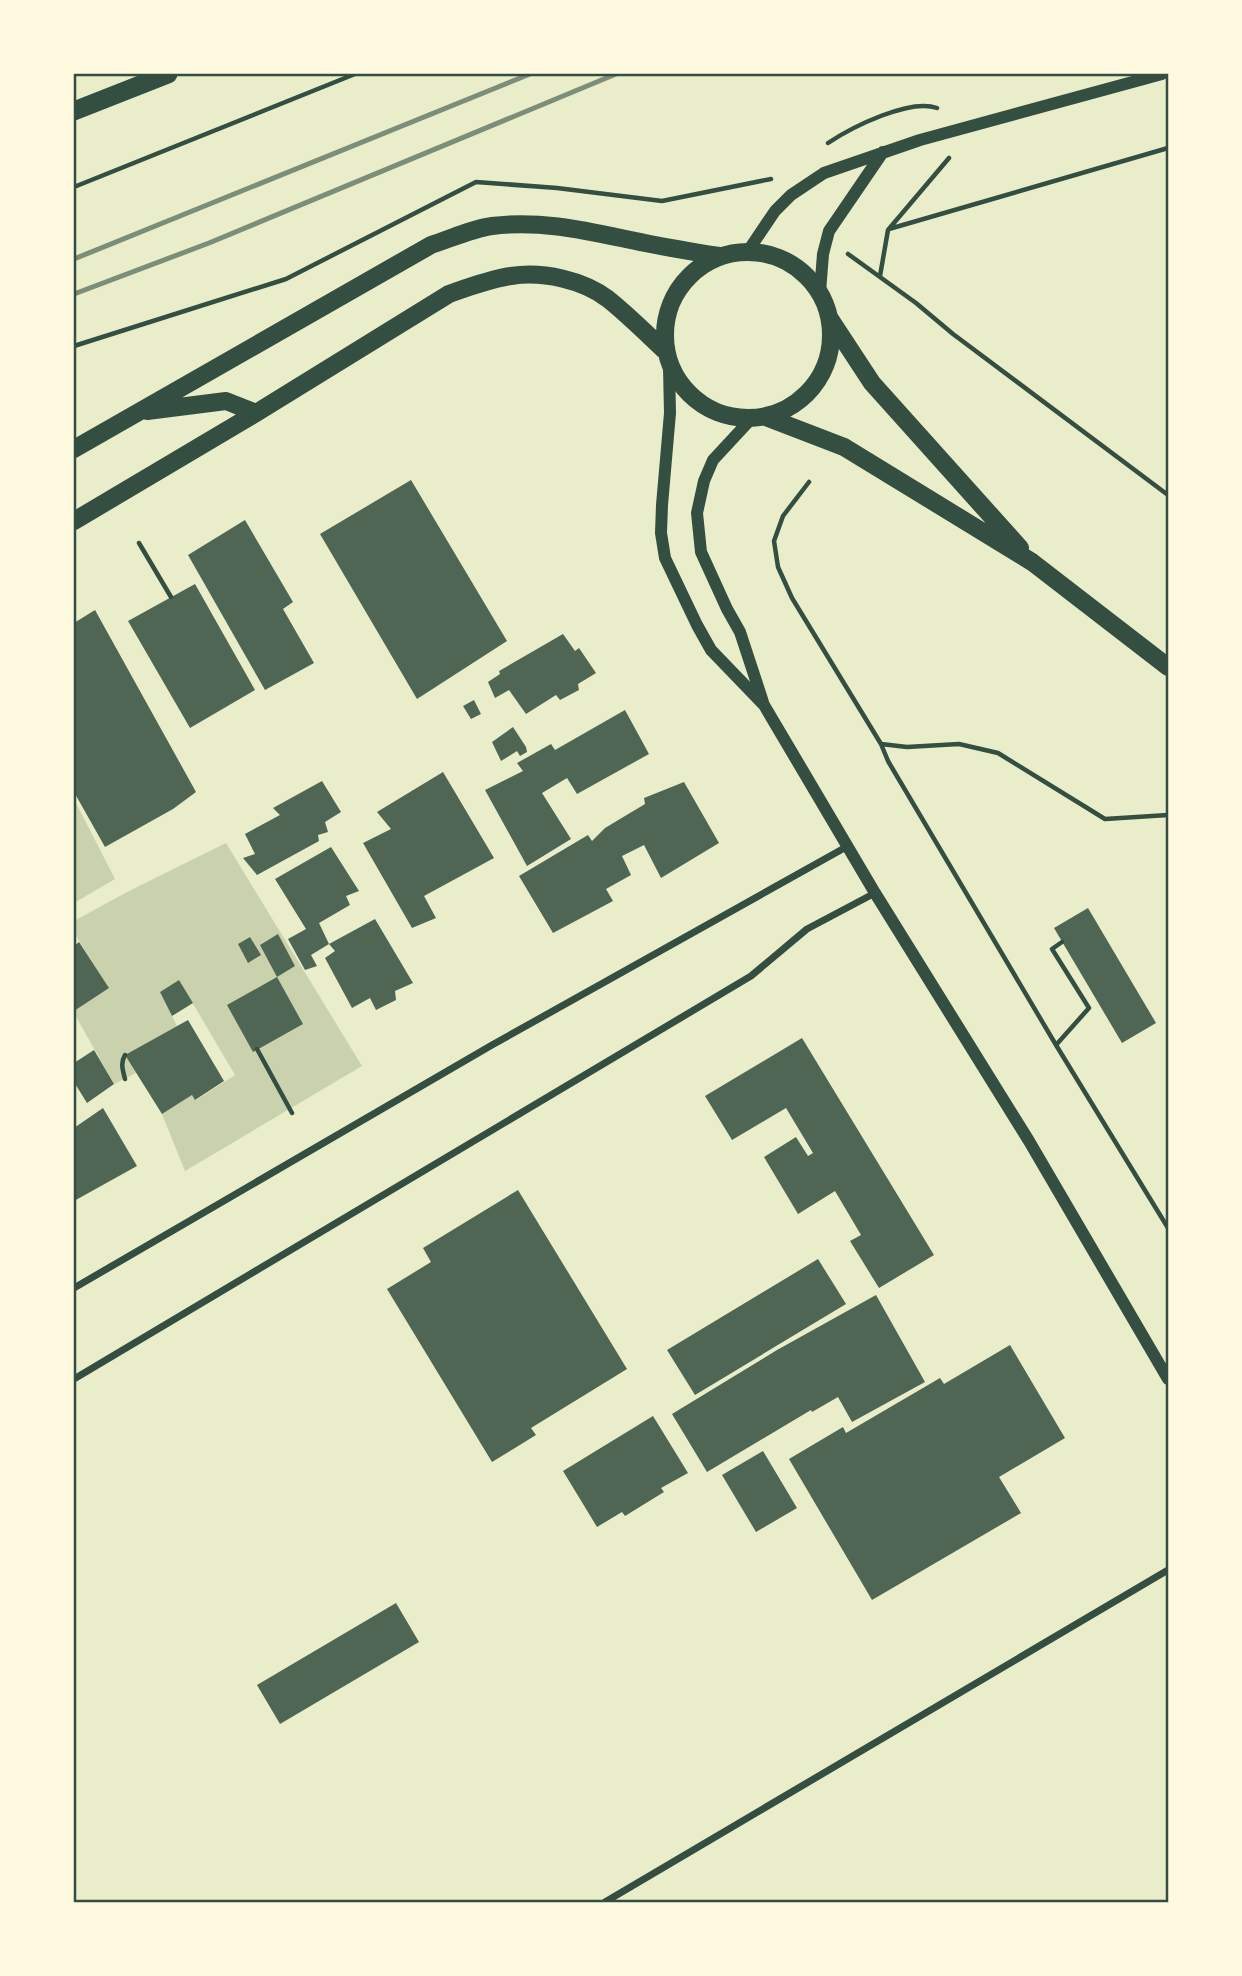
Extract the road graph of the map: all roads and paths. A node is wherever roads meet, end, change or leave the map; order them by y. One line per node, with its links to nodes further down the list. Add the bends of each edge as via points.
1 (168, 74): 4 (highway)
2 (355, 74): 8 (path)
3 (1162, 74): 5 (street)
4 (74, 111)
5 (978, 123): 7 (street); 9 (path)
6 (1168, 148): 9 (path)
7 (883, 151): 10 (street); 11 (street, via 824,173 791,195)
8 (74, 187)
9 (888, 230): 13 (path)
10 (829, 231): 13 (path, via 849,256); 14 (street)
11 (748, 251): 12 (main road); 14 (main road, via 780,258 805,273)
12 (719, 256): 16 (main road, via 694,271 675,292 664,321); 17 (main road, via 570,227 491,226 431,245)
13 (880, 276): 22 (path)
14 (820, 292): 15 (main road)
15 (831, 319): 19 (main road, via 827,364 812,389 790,408); 25 (main road, via 872,383)
16 (667, 358): 18 (main road, via 607,298 579,283 514,275 449,294); 19 (main road, via 685,391 708,410 737,419); 28 (street, via 670,412 662,506 665,558 711,650)
17 (139, 411): 18 (main road, via 226,401); 20 (main road)
18 (256, 413): 23 (main road)
19 (759, 418): 25 (main road, via 844,447); 28 (street, via 713,460 697,513 701,552 740,632)
20 (74, 449)
21 (809, 482): 29 (path, via 783,516 774,541 778,568)
22 (1168, 495)
23 (74, 522)
24 (139, 543): 26 (path)
25 (1032, 562): 27 (main road)
26 (171, 597)
27 (1168, 667)
28 (764, 705): 31 (street)
29 (881, 744): 30 (path, via 959,744 998,753 1105,819); 34 (path)
30 (1168, 815)
31 (848, 846): 32 (street); 40 (street, via 492,1045)
32 (875, 892): 41 (street, via 807,929 751,976); 42 (street)
33 (1062, 942): 34 (path, via 1052,949 1090,1008)
34 (1056, 1045): 39 (path)
35 (257, 1049): 38 (path)
36 (125, 1055): 37 (path)
37 (125, 1079)
38 (292, 1112)
39 (1168, 1228)
40 (74, 1288)
41 (74, 1379)
42 (1168, 1379)
43 (1168, 1570): 44 (street)
44 (605, 1902)

